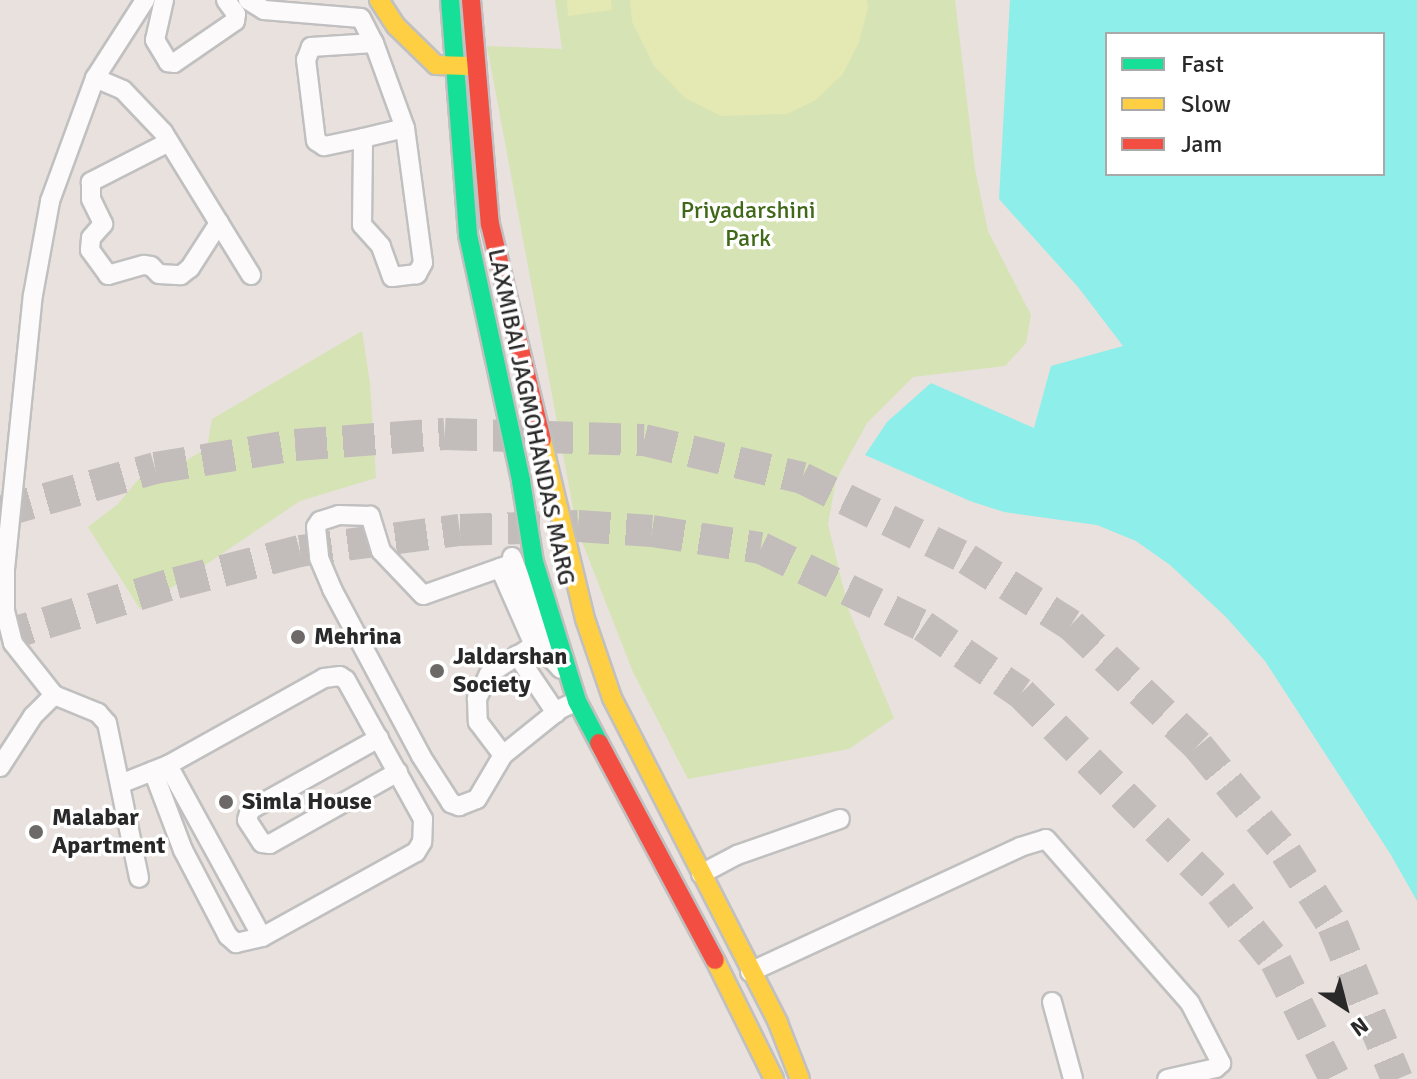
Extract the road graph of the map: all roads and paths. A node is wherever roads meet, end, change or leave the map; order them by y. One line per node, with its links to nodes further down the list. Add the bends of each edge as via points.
1 (145, 0): 15 (street)
2 (164, 0): 3 (street, via 155,40 174,63 235,21)
3 (226, 0)
4 (248, 0): 10 (street, via 264,10)
5 (356, 0): 10 (street)
6 (379, 0): 11 (main road)
7 (393, 0): 11 (main road)
8 (450, 0): 14 (main road, LAXMIBAI JAGMOHANDAS MARG)
9 (471, 0): 13 (main road, LAXMIBAI JAGMOHANDAS MARG)
10 (361, 18): 12 (street)
11 (408, 37): 14 (main road, via 436,65)
12 (374, 43): 16 (street); 17 (street, via 311,47 306,60 316,141 324,146)
13 (475, 66): 14 (main road); 34 (main road, LAXMIBAI JAGMOHANDAS MARG, via 490,224 585,619 612,698)
14 (455, 67): 23 (main road, LAXMIBAI JAGMOHANDAS MARG, via 468,235 521,481 527,534)
15 (95, 78): 18 (street, via 123,90); 24 (street, via 47,214 33,295 5,569 5,611 13,643)
16 (405, 128): 17 (street); 17 (street, via 423,263 417,274 388,275 381,246 362,225)
17 (363, 138)
18 (169, 142): 19 (street); 19 (street, via 91,182 91,199 103,224 91,238 90,250 108,275 144,265 159,274 181,275)
19 (219, 223): 20 (street)
20 (251, 275)
21 (508, 563): 22 (street, via 534,645); 23 (street, via 552,659); 28 (street, via 423,595 381,551 370,516 339,515 316,527 319,558 332,589 451,803 459,806 477,799)
22 (517, 655): 26 (street); 28 (street, via 489,674 477,699 478,722)
23 (571, 681): 25 (main road, LAXMIBAI JAGMOHANDAS MARG)
24 (54, 695): 29 (street, via 33,716); 32 (street, via 98,713 107,723)
25 (577, 701): 26 (street); 37 (main road, LAXMIBAI JAGMOHANDAS MARG)
26 (556, 713): 28 (street)
27 (379, 738): 30 (street, via 346,680 332,675); 31 (street); 31 (street, via 250,810 247,820 262,843 270,844)
28 (503, 755)
29 (0, 767)
30 (160, 768): 32 (street); 38 (street); 38 (street, via 183,850 228,936 236,943)
31 (398, 772): 38 (street, via 423,819 416,852)
32 (120, 784): 35 (street)
33 (840, 819): 34 (street, via 737,855)
34 (701, 874): 36 (main road, LAXMIBAI JAGMOHANDAS MARG)
35 (139, 878)
36 (713, 899): 37 (main road); 39 (main road, LAXMIBAI JAGMOHANDAS MARG)
37 (690, 912): 42 (main road, LAXMIBAI JAGMOHANDAS MARG)
38 (262, 937)
39 (750, 972): 40 (main road, LAXMIBAI JAGMOHANDAS MARG); 46 (street, via 1046,839 1190,1003 1221,1063)
40 (766, 1001): 42 (street); 44 (main road, LAXMIBAI JAGMOHANDAS MARG)
41 (1052, 1002): 45 (street)
42 (742, 1010): 43 (main road, LAXMIBAI JAGMOHANDAS MARG)
43 (774, 1079)
44 (800, 1079)
45 (1073, 1079)
46 (1167, 1079)

